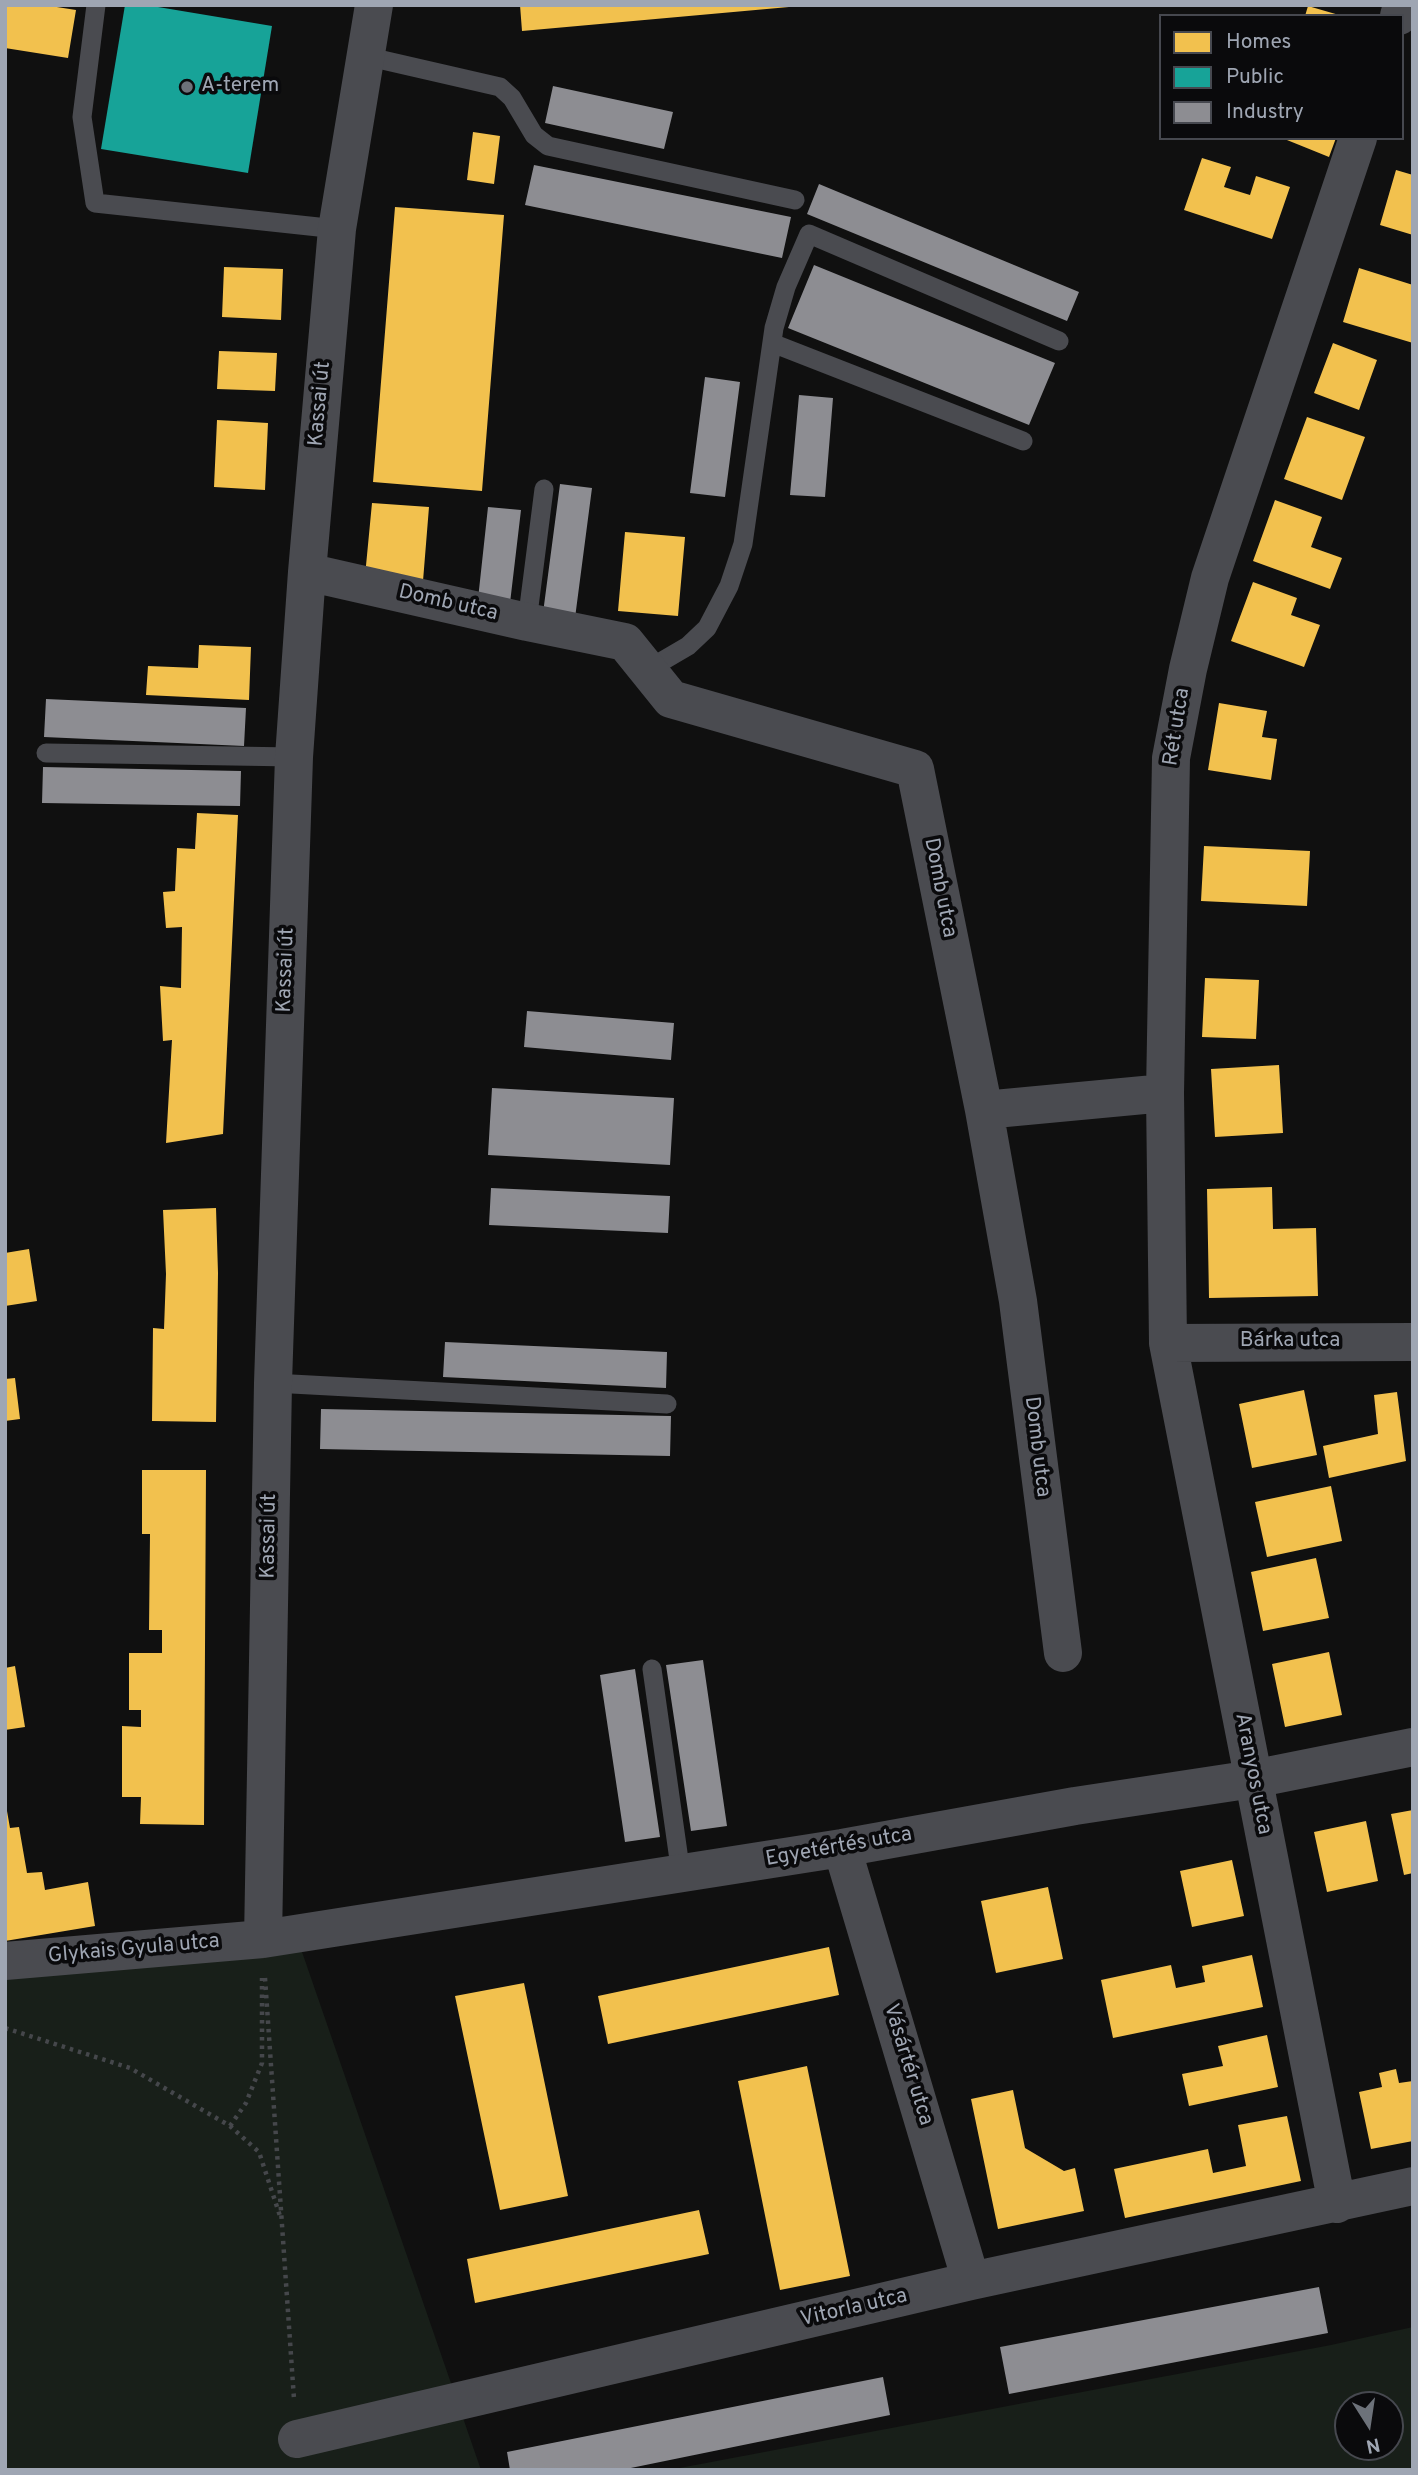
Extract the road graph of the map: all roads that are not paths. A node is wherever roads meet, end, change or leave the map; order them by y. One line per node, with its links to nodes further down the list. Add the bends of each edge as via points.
1 (96, 5): 6 (lane, via 82,117 95,203)
2 (374, 5): 3 (street, Kassai út)
3 (365, 56): 5 (lane, via 500,87 534,135 548,146); 6 (street, Kassai út)
4 (1356, 140): 16 (street, Rét utca, via 1210,578 1188,669 1171,758)
5 (794, 200)
6 (337, 229): 11 (street, Kassai út)
7 (1059, 341): 8 (lane, via 809,234 786,287)
8 (772, 343): 9 (lane); 13 (lane, via 743,544 729,586 706,628 688,646)
9 (1023, 441)
10 (544, 489): 12 (lane)
11 (307, 572): 12 (street, Domb utca); 15 (street, Kassai út)
12 (527, 622): 13 (street, Domb utca, via 625,642)
13 (647, 670): 17 (street, Domb utca, via 671,699 915,769)
14 (46, 753): 15 (lane)
15 (294, 757): 20 (street, Kassai út)
16 (1166, 1093): 17 (street); 19 (street, Rét utca)
17 (984, 1110): 22 (street, Domb utca, via 1018,1301)
18 (1413, 1342): 19 (street, Bárka utca)
19 (1168, 1343): 25 (street, Aranyos utca)
20 (273, 1383): 21 (lane); 28 (street, Kassai út)
21 (667, 1404)
22 (1063, 1653)
23 (652, 1669): 27 (lane)
24 (1413, 1746): 25 (street, Egyetértés utca)
25 (1253, 1779): 26 (street, Egyetértés utca); 31 (street, Aranyos utca)
26 (842, 1849): 27 (street, Egyetértés utca); 32 (street, Vásártér utca)
27 (681, 1874): 28 (street, Egyetértés utca)
28 (262, 1939): 29 (street, Glykais Gyula utca)
29 (5, 1961)
30 (1413, 2186): 31 (street, Vitorla utca)
31 (1337, 2204): 32 (street, Vitorla utca)
32 (971, 2281): 33 (street, Vitorla utca)
33 (297, 2440)

